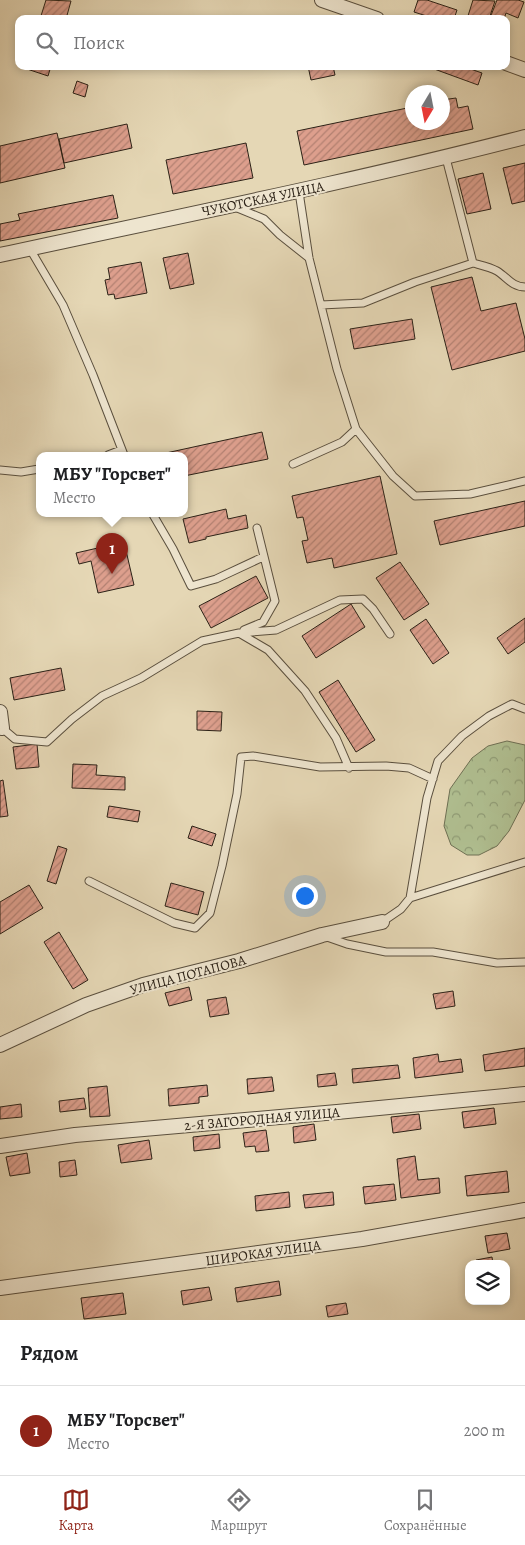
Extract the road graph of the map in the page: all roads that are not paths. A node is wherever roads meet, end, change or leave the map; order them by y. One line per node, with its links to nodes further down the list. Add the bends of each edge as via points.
1 (322, 0): 2 (street)
2 (365, 15)
3 (510, 65): 4 (street)
4 (525, 70)
5 (525, 137): 6 (street, ЧУКОТСКАЯ УЛИЦА)
6 (446, 158): 7 (street, ЧУКОТСКАЯ УЛИЦА); 12 (lane)
7 (299, 192): 8 (street, ЧУКОТСКАЯ УЛИЦА); 11 (lane)
8 (232, 206): 9 (street, ЧУКОТСКАЯ УЛИЦА); 11 (lane, via 264,219)
9 (30, 249): 10 (street, ЧУКОТСКАЯ УЛИЦА); 16 (lane, via 63,305)
10 (0, 255)
11 (309, 258): 14 (lane)
12 (473, 263): 13 (lane, via 496,270 519,287); 14 (lane, via 363,303)
13 (525, 286)
14 (321, 305): 15 (lane)
15 (356, 429): 17 (lane, via 342,442); 20 (lane, via 393,476 415,496 470,494)
16 (123, 452)
17 (293, 464)
18 (0, 470): 19 (lane)
19 (36, 470)
20 (525, 481)
21 (154, 517): 23 (lane, via 190,586 216,579)
22 (257, 528): 23 (lane)
23 (263, 557): 24 (lane, via 275,601 263,622)
24 (239, 633): 25 (lane, via 276,630 340,600 363,599); 28 (lane, via 202,641 141,678 102,696 47,742 15,739); 29 (lane, via 268,650 305,691 336,738)
25 (390, 634)
26 (525, 709): 30 (lane, via 512,704 462,736 438,761)
27 (0, 712): 28 (street)
28 (2, 728)
29 (349, 768): 30 (lane, via 410,768); 32 (lane, via 241,757 237,794 210,912 195,928 174,922)
30 (432, 778): 33 (lane)
31 (525, 862): 33 (lane)
32 (89, 881)
33 (410, 898): 34 (lane)
34 (382, 922): 35 (street, УЛИЦА ПОТАПОВА)
35 (322, 935): 36 (lane, via 386,952 434,952 497,963); 37 (street, УЛИЦА ПОТАПОВА, via 239,961 143,985 86,1006)
36 (525, 962)
37 (0, 1045)
38 (525, 1094): 39 (street, 2-Я ЗАГОРОДНАЯ УЛИЦА, via 75,1135)
39 (0, 1146)
40 (525, 1210): 41 (street, ШИРОКАЯ УЛИЦА, via 362,1239)
41 (0, 1288)

